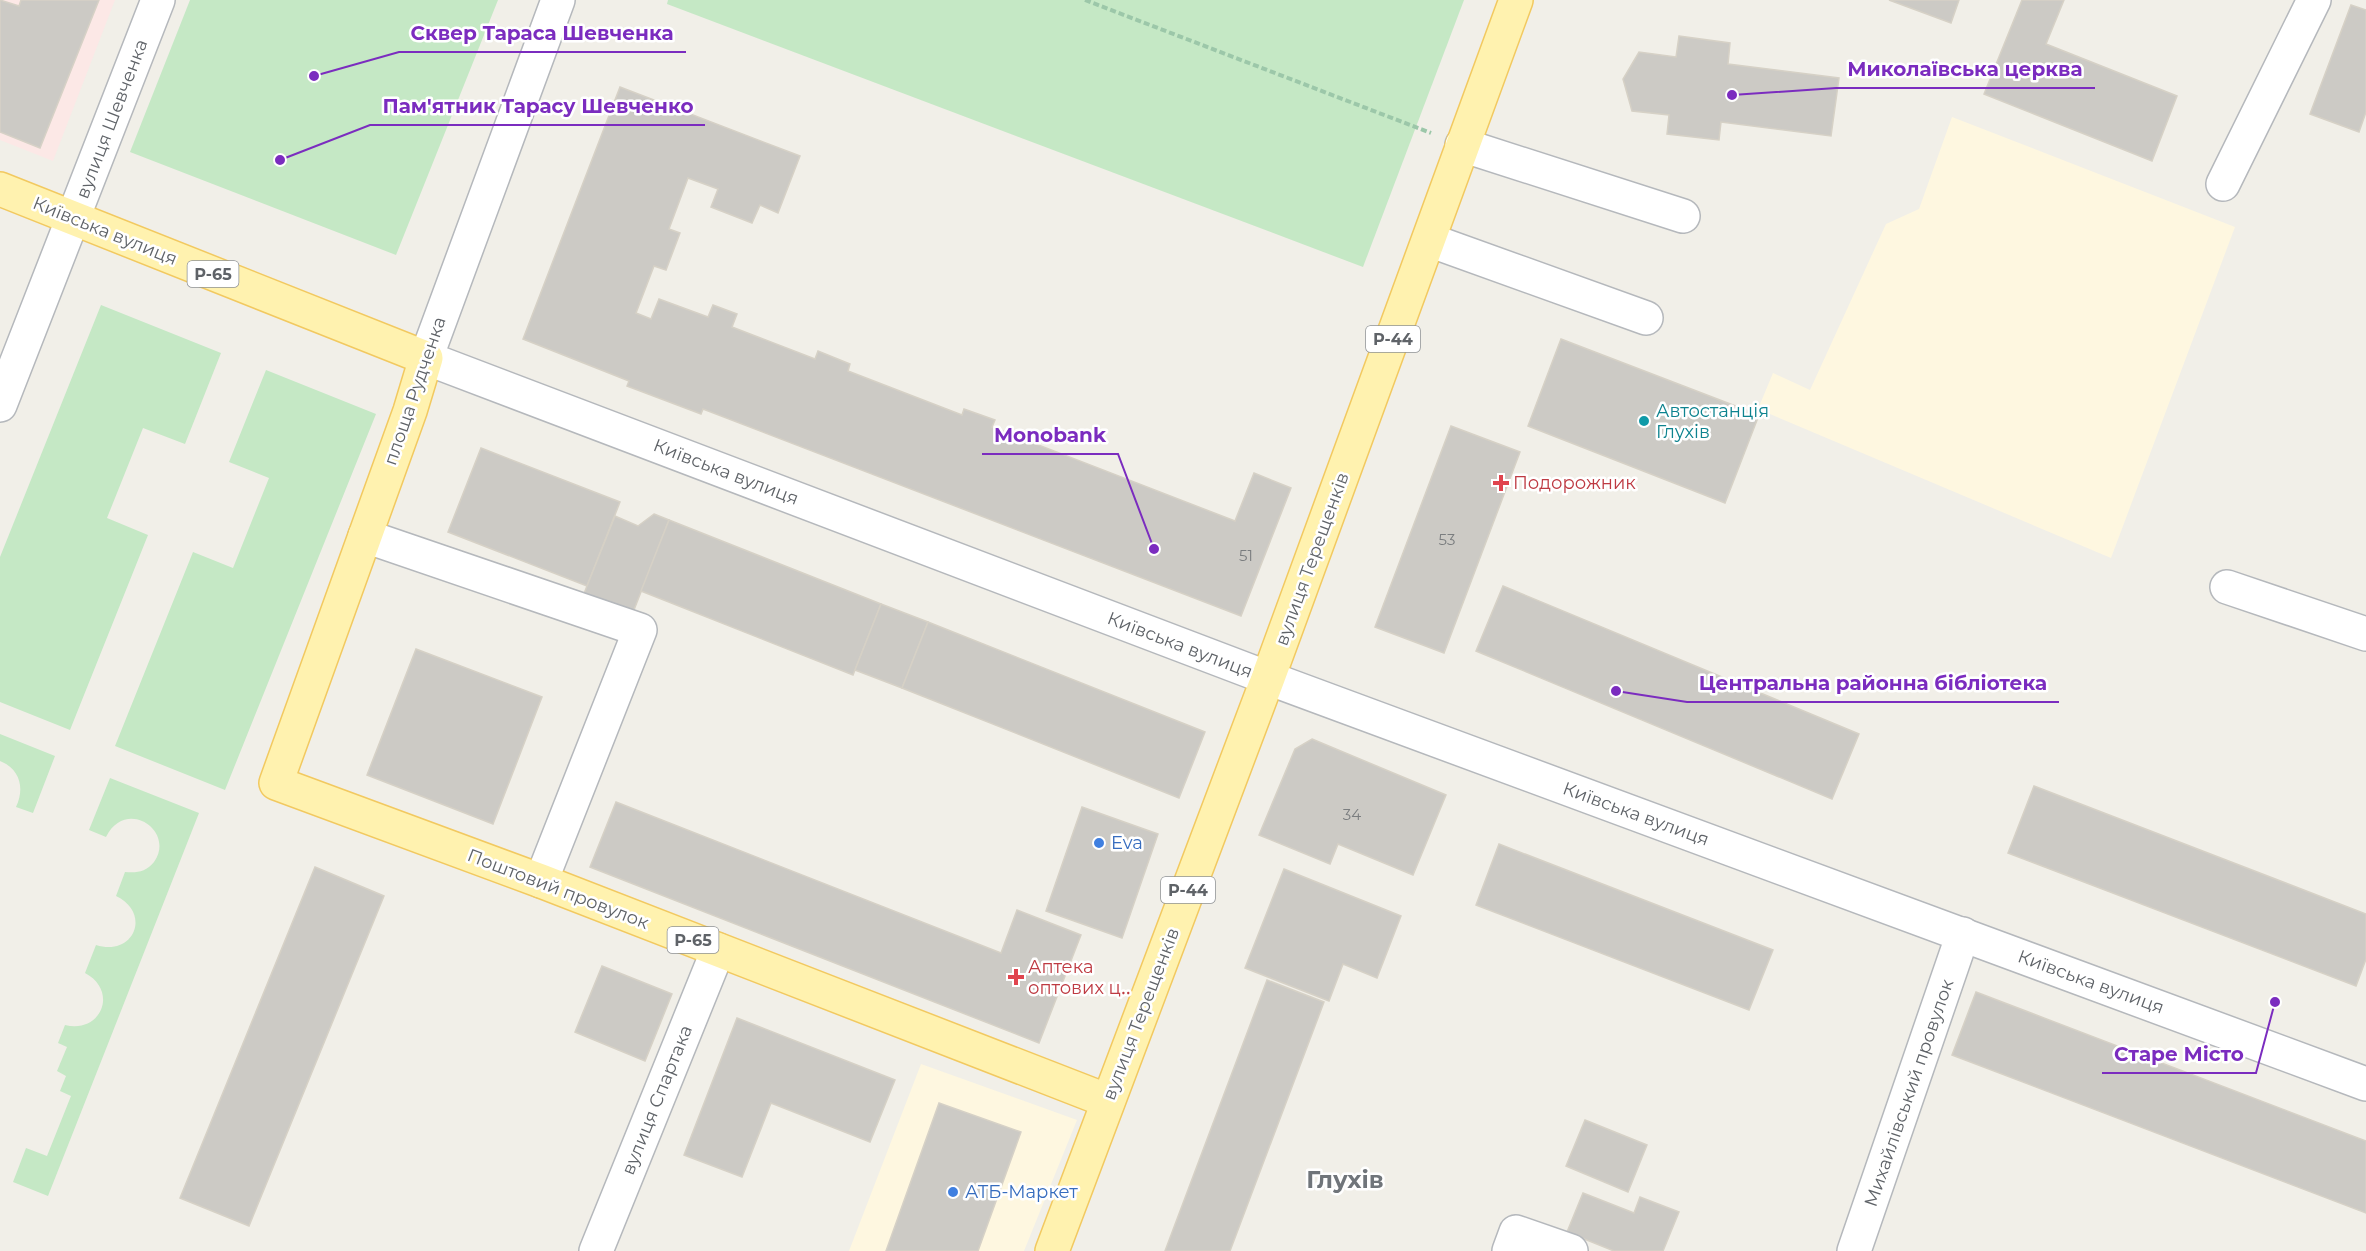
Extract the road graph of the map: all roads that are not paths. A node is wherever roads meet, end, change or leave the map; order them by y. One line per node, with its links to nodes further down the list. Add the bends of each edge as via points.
1 (158, 0): 9 (street, вулиця Шевченка)
2 (558, 0): 12 (street, площа Рудченка)
3 (1516, 0): 5 (main road, вулиця Терещенків / Р-44)
4 (2314, 0): 6 (street)
5 (1462, 145): 8 (street); 10 (main road, вулиця Терещенків / Р-44)
6 (2223, 184)
7 (0, 189): 9 (main road, Київська вулиця / Р-65)
8 (1683, 216)
9 (74, 218): 12 (main road, Київська вулиця / Р-65); 13 (street, вулиця Шевченка)
10 (1430, 240): 11 (street); 17 (main road, вулиця Терещенків / Р-44)
11 (1646, 318)
12 (426, 358): 14 (main road, площа Рудченка / Р-65); 17 (street, Київська вулиця)
13 (0, 405)
14 (365, 536): 18 (main road, площа Рудченка / Р-65); 19 (street, via 640,630)
15 (2227, 587): 16 (street)
16 (2366, 634)
17 (1268, 678): 20 (street, Київська вулиця); 23 (main road, вулиця Терещенків / Р-44)
18 (276, 783): 19 (main road, Поштовий провулок / Р-65)
19 (541, 881): 21 (main road, Поштовий провулок / Р-65)
20 (1963, 934): 22 (street, Київська вулиця); 28 (street, Михайлівський провулок)
21 (718, 950): 23 (main road, Поштовий провулок / Р-65); 24 (street, вулиця Спартака)
22 (2364, 1078)
23 (1108, 1101): 25 (main road, вулиця Терещенків)
24 (596, 1251)
25 (1052, 1251)
26 (1509, 1251): 27 (street, via 1516,1232)
27 (1571, 1251)
28 (1854, 1251)

